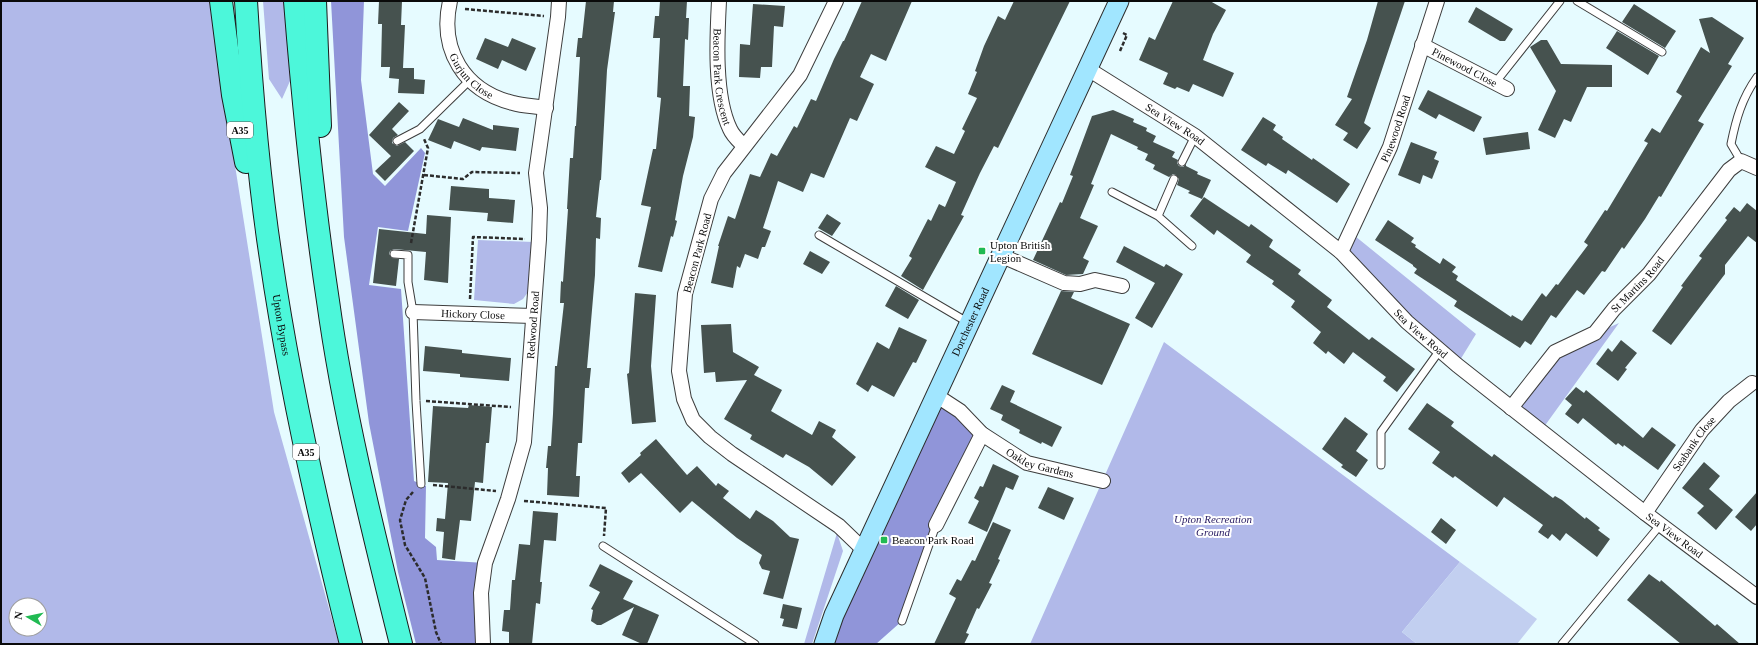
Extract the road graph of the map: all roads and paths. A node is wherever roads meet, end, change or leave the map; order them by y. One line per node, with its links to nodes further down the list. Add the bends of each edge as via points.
1 (221, 1): 40 (highway, A35, via 233,95 250,184)
2 (246, 1): 40 (highway, Upton Bypass / A35, via 256,140)
3 (295, 1): 42 (highway, via 302,84)
4 (315, 1): 42 (highway)
5 (559, 1): 13 (street, Redwood Road)
6 (719, 1): 24 (street, Beacon Park Crescent, via 720,95 724,115 731,131)
7 (836, 1): 24 (street, Beacon Park Road, via 800,75)
8 (1119, 1): 16 (main road, Dorchester Road)
9 (1437, 1): 14 (street, Pinewood Road)
10 (1560, 1): 19 (lane)
11 (1577, 1): 15 (lane)
12 (449, 4): 13 (path); 18 (street, Gurjun Close, via 446,25 451,50 461,71)
13 (558, 17): 20 (street, Redwood Road)
14 (1422, 44): 19 (street, Pinewood Close); 36 (street, Pinewood Road, via 1390,147)
15 (1662, 52)
16 (1088, 70): 22 (street, Sea View Road); 39 (main road, Dorchester Road)
17 (1757, 77): 25 (lane, via 1747,91 1740,108 1731,144)
18 (471, 79): 20 (street, Gurjun Close, via 487,92 512,103); 21 (lane)
19 (1501, 86)
20 (546, 108): 28 (street, Redwood Road)
21 (420, 129): 23 (lane); 29 (path, via 428,148)
22 (1195, 136): 26 (lane); 36 (street, Sea View Road)
23 (397, 141)
24 (744, 146): 62 (street, Beacon Park Road, via 724,173 711,199 685,294 680,371 684,399 694,420 710,437 839,526)
25 (1741, 161): 27 (street); 52 (street, St Martins Road, via 1729,170 1649,274 1595,333 1555,352)
26 (1182, 162)
27 (1757, 168)
28 (536, 173): 29 (path, via 472,172 463,179); 34 (street, Redwood Road, via 540,208)
29 (424, 175): 38 (path)
30 (1174, 179): 32 (lane)
31 (1112, 192): 32 (lane)
32 (1158, 216): 35 (lane)
33 (819, 235): 46 (lane)
34 (539, 239): 44 (path, via 473,238); 45 (street, Redwood Road)
35 (1192, 246)
36 (1341, 252): 47 (street, Sea View Road, via 1407,322)
37 (394, 254): 38 (lane)
38 (408, 256): 43 (lane, via 408,282)
39 (1002, 256): 41 (street, via 1064,283 1080,284 1095,280); 46 (main road, Dorchester Road)
40 (270, 258): 65 (highway, Upton Bypass / A35, via 303,442)
41 (1122, 286)
42 (328, 301): 66 (highway, via 371,524)
43 (413, 312): 44 (street, Hickory Close); 50 (lane)
44 (470, 314): 45 (street, Hickory Close)
45 (533, 316): 51 (street, Redwood Road)
46 (971, 324): 49 (main road, Dorchester Road)
47 (1440, 350): 52 (street, Sea View Road); 54 (lane, via 1381,432)
48 (1755, 384): 58 (street, Seabank Close, via 1729,401 1702,430)
49 (937, 396): 53 (street, Oakley Gardens, via 960,411); 62 (main road, Dorchester Road)
50 (416, 401): 51 (path); 56 (lane)
51 (528, 408): 57 (street, Redwood Road, via 524,442)
52 (1511, 408): 58 (street, Sea View Road)
53 (982, 434): 55 (street, Oakley Gardens, via 1027,463); 60 (street)
54 (1381, 465)
55 (1102, 481)
56 (421, 484): 57 (path); 67 (path, via 406,500 400,520 405,546 425,578 436,632)
57 (509, 496): 61 (path, via 606,508); 68 (street, Redwood Road, via 485,563 481,593)
58 (1645, 513): 59 (street, Sea View Road)
59 (1661, 524): 63 (street, Sea View Road); 71 (lane)
60 (936, 525): 64 (lane)
61 (604, 546): 69 (lane)
62 (865, 551): 70 (main road, Dorchester Road, via 834,616)
63 (1757, 597)
64 (902, 622)
65 (351, 644)
66 (401, 644)
67 (441, 644)
68 (483, 644)
69 (755, 644)
70 (824, 644)
71 (1562, 644)

